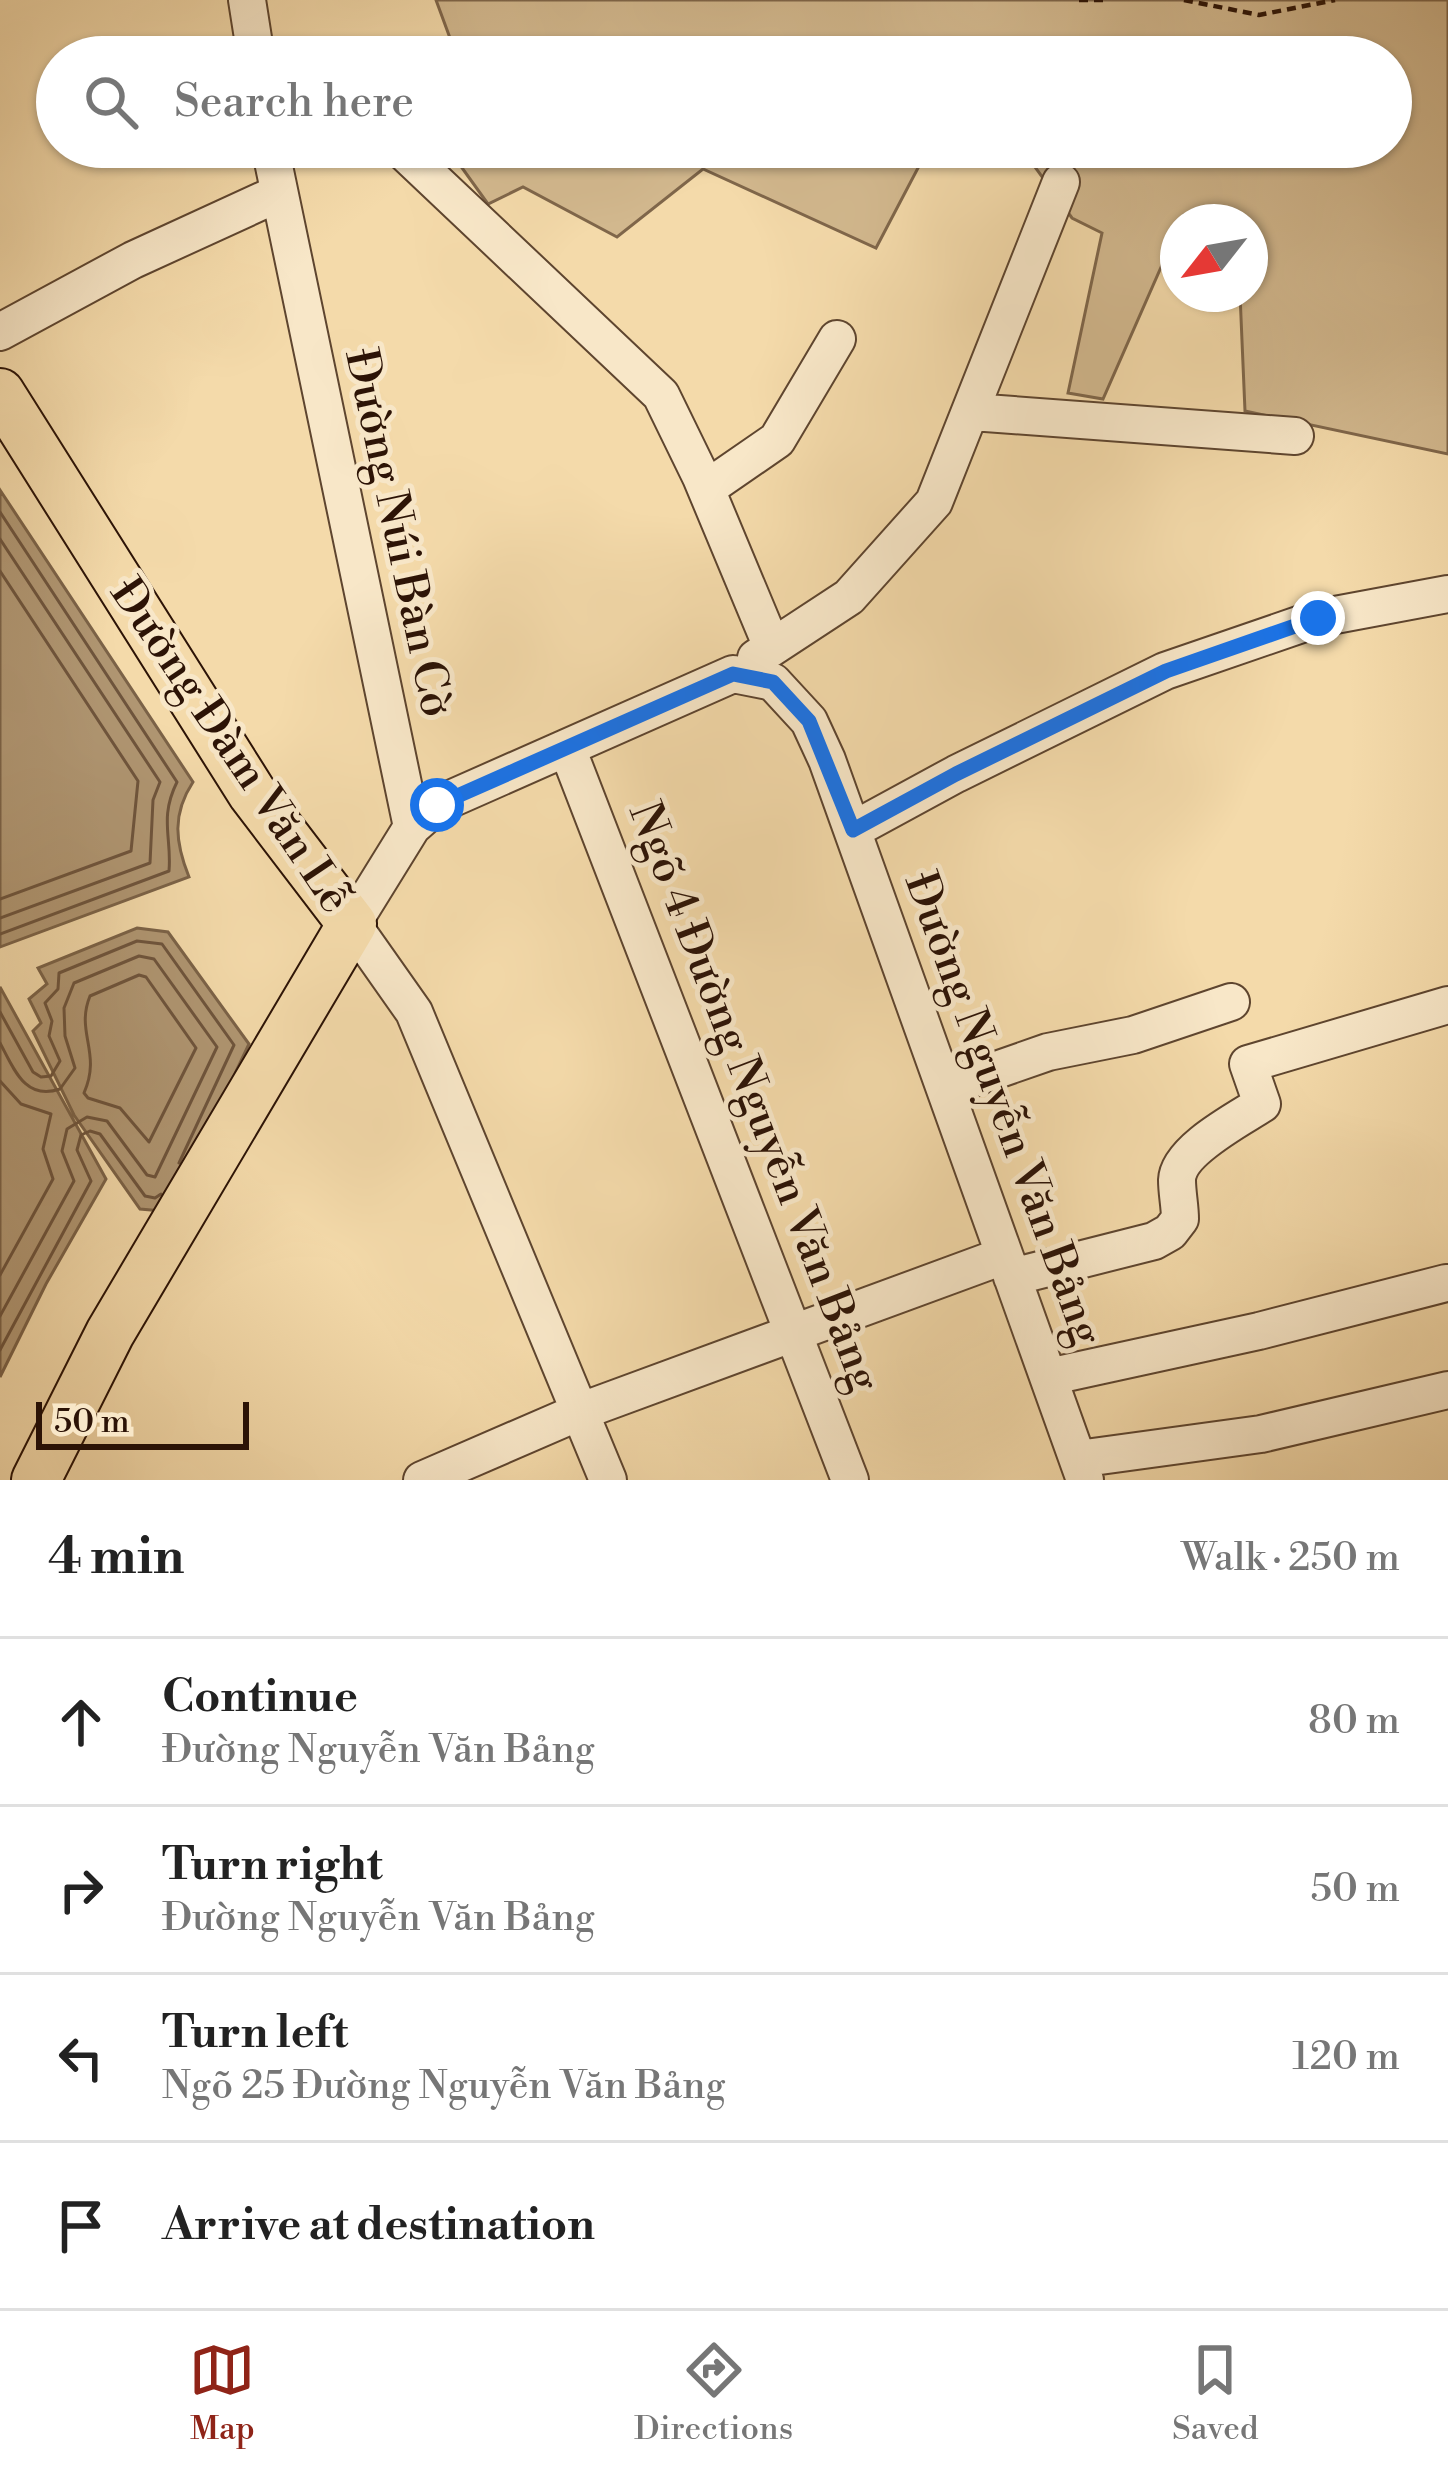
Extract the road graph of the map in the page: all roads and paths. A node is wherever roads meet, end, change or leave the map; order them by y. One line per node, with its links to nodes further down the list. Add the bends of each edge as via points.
1 (248, 0): 6 (street)
2 (1079, 0): 3 (path)
3 (1108, 0)
4 (1184, 0): 5 (path, via 1259,15)
5 (1335, 0)
6 (253, 36)
7 (273, 168): 10 (street, Đường Núi Bàn Cờ)
8 (421, 168): 16 (street, via 661,395)
9 (1061, 182): 14 (street)
10 (277, 194): 11 (street); 21 (street, Đường Núi Bàn Cờ)
11 (0, 332)
12 (837, 339): 16 (street, via 777,440)
13 (0, 392): 23 (main road, Đường Đàm Văn Lễ, via 252,793)
14 (972, 412): 15 (street); 18 (street, via 934,502 849,597)
15 (1295, 436)
16 (706, 489): 18 (street)
17 (1448, 595): 22 (street, via 1318,618 1166,671)
18 (772, 647): 19 (street)
19 (733, 674): 20 (street); 22 (street, Đường Nguyễn Văn Bảng, via 773,682 809,721)
20 (567, 748): 21 (street, via 437,805); 29 (street, Ngõ 4 Đường Nguyễn Văn Bảng)
21 (412, 827): 23 (street)
22 (853, 830): 26 (street, Đường Nguyễn Văn Bảng)
23 (352, 924): 32 (street, via 413,1012); 34 (main road, Đường Đàm Văn Lễ, via 110,1333)
24 (1231, 1002): 26 (street)
25 (1448, 1005): 27 (street, via 1248,1064 1262,1104 1182,1163 1180,1220 1170,1232)
26 (945, 1088): 27 (street, Đường Nguyễn Văn Bảng)
27 (1008, 1266): 29 (street); 30 (street, Đường Nguyễn Văn Bảng)
28 (1446, 1283): 30 (street)
29 (795, 1333): 32 (street); 37 (street, Ngõ 4 Đường Nguyễn Văn Bảng)
30 (1048, 1377): 33 (street, Đường Nguyễn Văn Bảng)
31 (1448, 1390): 33 (street)
32 (579, 1412): 35 (street); 36 (street)
33 (1081, 1469)
34 (36, 1480)
35 (422, 1480)
36 (608, 1480)
37 (850, 1480)

